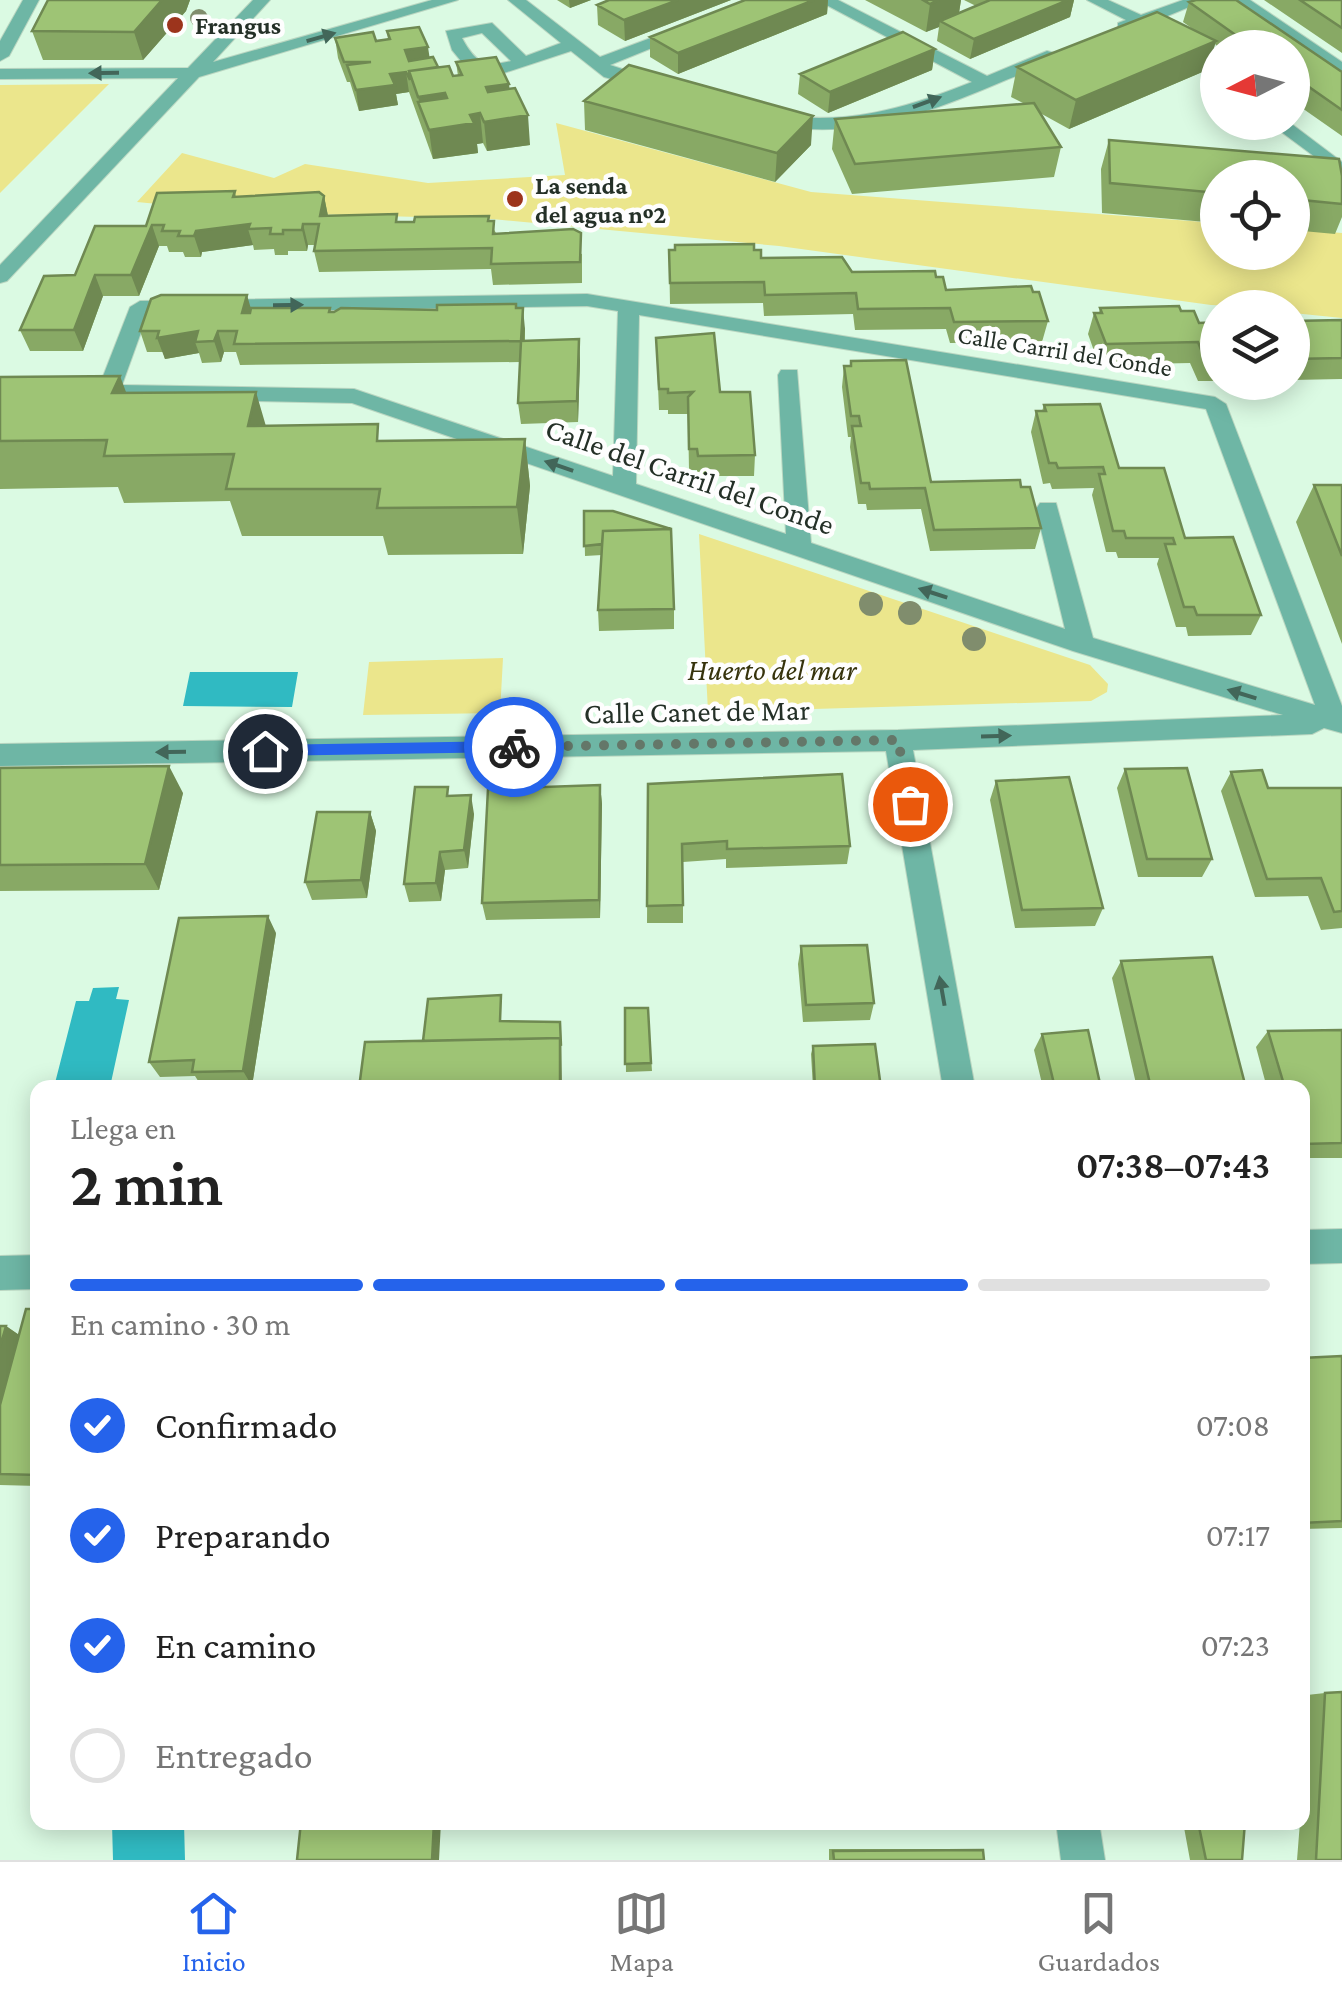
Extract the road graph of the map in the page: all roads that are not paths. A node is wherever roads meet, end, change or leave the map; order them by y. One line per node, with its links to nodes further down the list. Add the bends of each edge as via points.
1 (31, 0): 14 (street)
2 (262, 0): 20 (street)
3 (450, 0): 20 (street, one-way to 3)
4 (516, 0): 12 (street)
5 (826, 0): 21 (street)
6 (1096, 0): 9 (street)
7 (1198, 0): 9 (street)
8 (1239, 0): 18 (street)
9 (1141, 21): 11 (street); 17 (street)
10 (700, 25): 16 (street)
11 (1113, 32)
12 (573, 45): 15 (street); 16 (street)
13 (1076, 46): 21 (street)
14 (0, 56)
15 (522, 62)
16 (598, 63): 22 (street, via 610,73)
17 (1200, 65)
18 (1342, 70)
19 (7, 74): 20 (street, one-way to 19)
20 (193, 74): 26 (street)
21 (984, 81): 23 (street, one-way to 21, via 802,127 867,125)
22 (668, 89)
23 (744, 110)
24 (1301, 140): 25 (street)
25 (1342, 171)
26 (0, 276)
27 (629, 307): 30 (street, Calle Carril del Conde, one-way to 27, via 140,307 588,300); 31 (street); 36 (street, Calle Carril del Conde, via 1216,404)
28 (789, 375): 33 (street)
29 (72, 390): 30 (street, Calle del Carril del Conde)
30 (109, 391): 31 (street, Calle del Carril del Conde, one-way to 30, via 354,396)
31 (624, 488): 33 (street, Calle del Carril del Conde)
32 (1048, 509): 34 (street)
33 (799, 548): 34 (street, Calle del Carril del Conde, one-way to 33)
34 (1082, 644): 35 (street, Calle del Carril del Conde)
35 (1186, 677): 36 (street, Calle del Carril del Conde, one-way to 35); 37 (street, via 1198,692 1199,710 1193,721)
36 (1339, 723): 37 (street, Calle Canet de Mar)
37 (1174, 728): 38 (street, Calle Canet de Mar, one-way to 37)
38 (898, 740): 39 (street, Calle Canet de Mar, one-way to 39); 40 (street, one-way to 38)
39 (0, 755)
40 (958, 1080)
41 (1342, 1246): 42 (street)
42 (1310, 1247)
43 (30, 1272): 44 (street)
44 (0, 1273)
45 (1079, 1830): 46 (street)
46 (1083, 1860)

